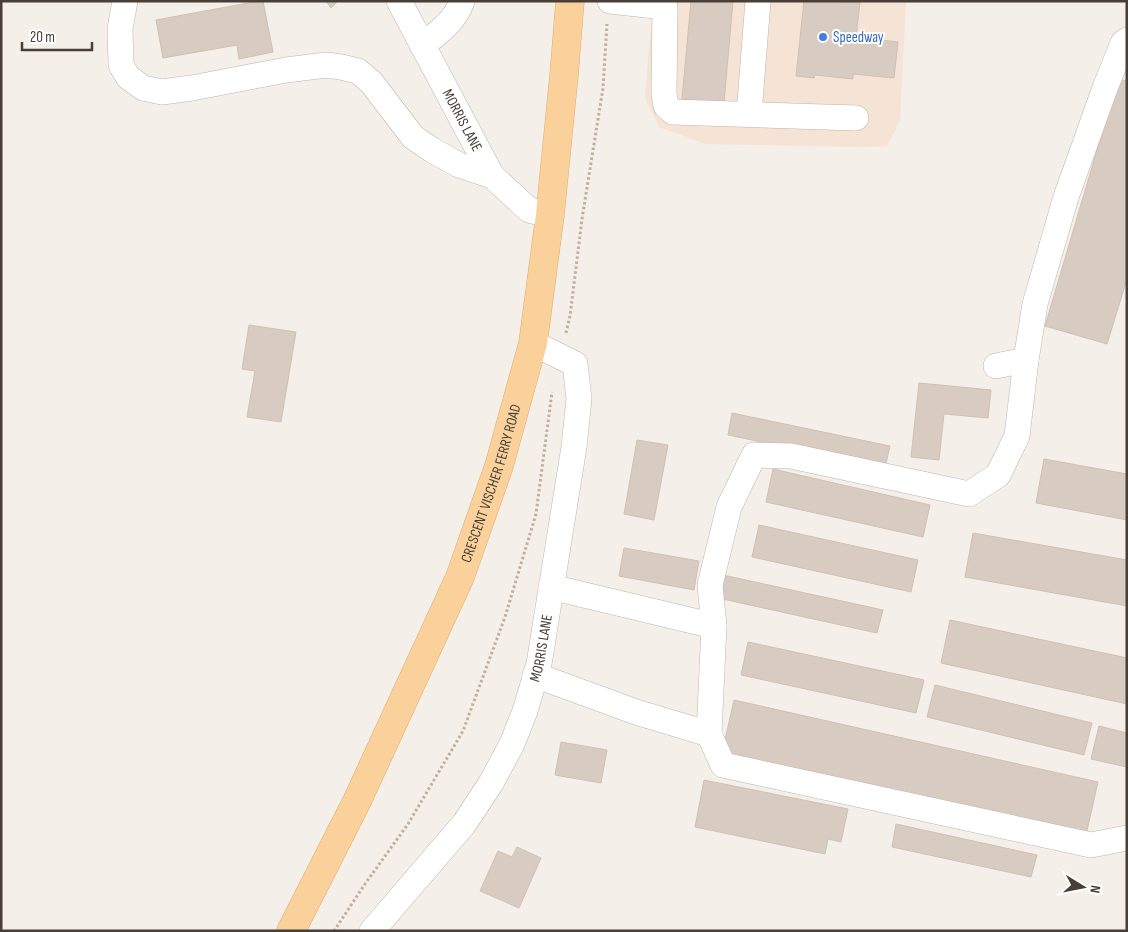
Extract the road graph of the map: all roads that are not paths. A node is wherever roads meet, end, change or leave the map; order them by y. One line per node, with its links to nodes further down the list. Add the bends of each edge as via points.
1 (125, 1): 12 (street, via 120,29 121,64 128,77 143,88 162,92 326,65 358,71 371,82 412,137 459,165)
2 (399, 1): 9 (street, MORRIS LANE)
3 (462, 1): 9 (street, via 461,7 442,30)
4 (570, 1): 13 (main road, CRESCENT VISCHER FERRY ROAD)
5 (610, 1): 7 (street)
6 (758, 1): 10 (street)
7 (665, 4): 10 (street, via 666,106 673,112)
8 (1127, 40): 15 (street, via 1105,88 1066,197 1034,304)
9 (422, 45): 12 (street, MORRIS LANE)
10 (749, 114): 11 (street)
11 (856, 118)
12 (492, 176): 13 (street, MORRIS LANE, via 529,210)
13 (550, 215): 14 (main road, CRESCENT VISCHER FERRY ROAD)
14 (533, 343): 17 (street, MORRIS LANE, via 575,364 579,399); 22 (main road, CRESCENT VISCHER FERRY ROAD, via 499,466 460,577 357,801)
15 (1026, 360): 16 (street); 18 (street, via 1017,436 998,474 969,494 791,456 754,455 729,507 710,586)
16 (996, 366)
17 (551, 587): 18 (street); 19 (street, MORRIS LANE)
18 (714, 626): 20 (street)
19 (535, 675): 20 (street, via 636,712); 23 (street, MORRIS LANE, via 512,744 491,782 464,824)
20 (709, 734): 21 (street, via 723,765 1091,845)
21 (1127, 838)
22 (291, 931)
23 (372, 931)

